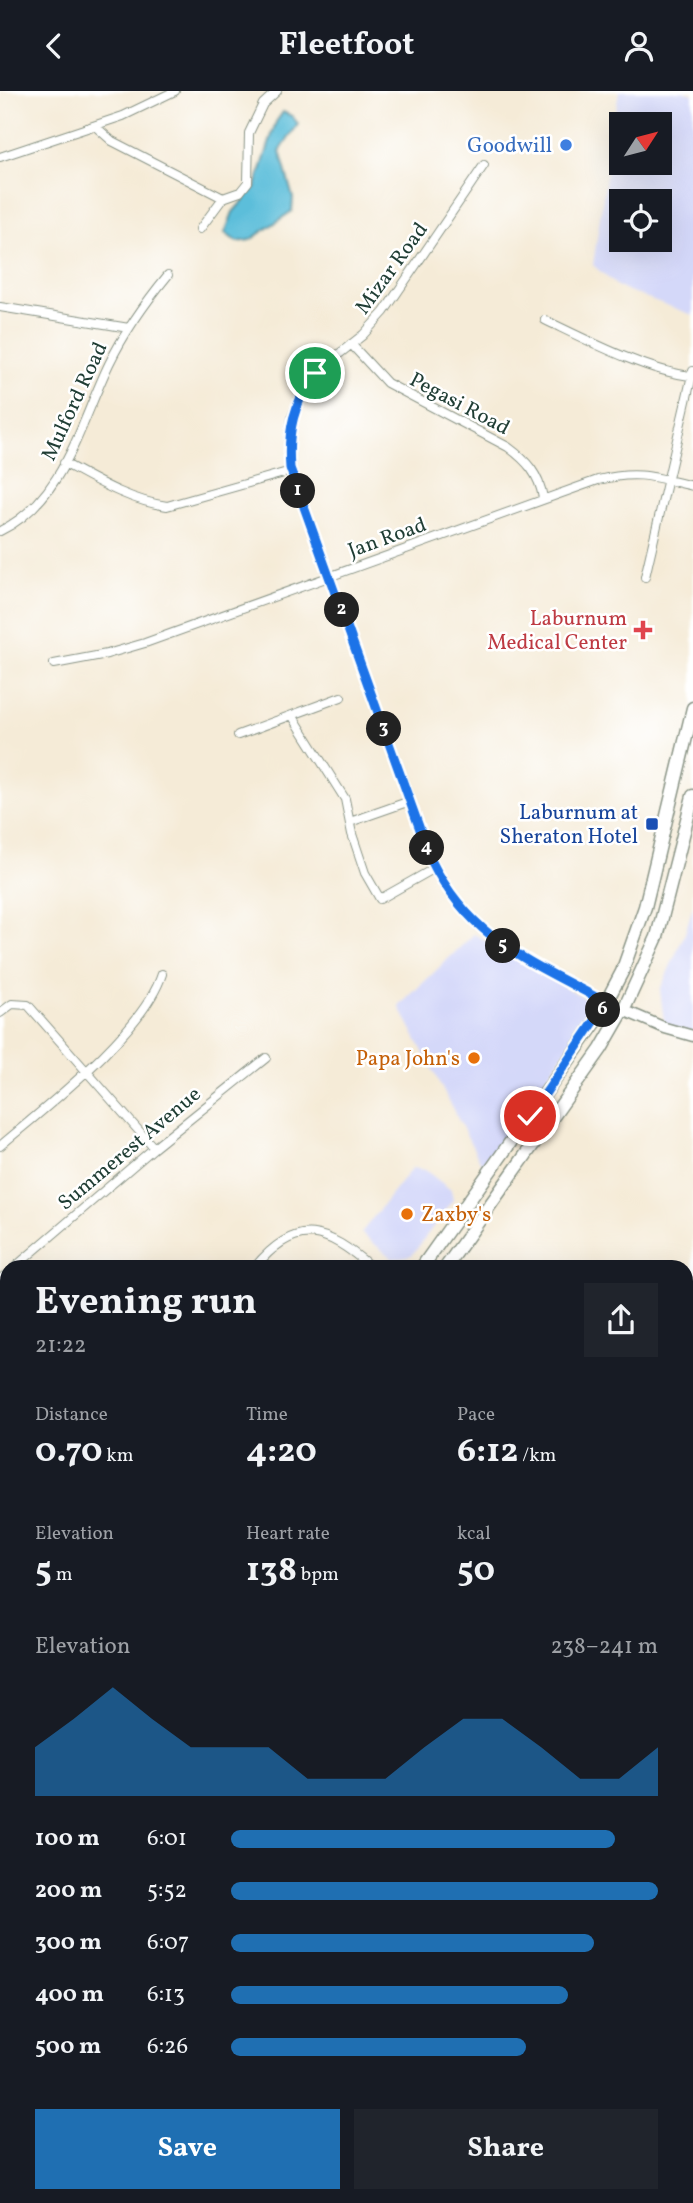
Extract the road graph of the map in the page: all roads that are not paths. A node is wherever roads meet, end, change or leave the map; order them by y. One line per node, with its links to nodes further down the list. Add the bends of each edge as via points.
1 (175, 91): 3 (street)
2 (277, 91): 6 (street, via 263,104 249,133 248,182 240,192)
3 (95, 126): 4 (street); 6 (street, via 112,141)
4 (0, 157)
5 (484, 165): 12 (street, Mizar Road, via 393,300)
6 (223, 198): 7 (street)
7 (200, 229)
8 (168, 275): 11 (street, Mulford Road)
9 (0, 307): 11 (street)
10 (545, 320): 13 (street, via 628,358 682,375)
11 (129, 328): 14 (street, Mulford Road)
12 (351, 344): 15 (street, Mizar Road, via 315,373 297,402 289,439); 18 (street, Pegasi Road, via 387,383 522,457 535,474)
13 (692, 373): 16 (street)
14 (64, 463): 15 (street, via 133,498 167,506); 19 (street, Mulford Road, via 34,508)
15 (291, 471): 20 (street, Mizar Road)
16 (668, 480): 17 (street, Jan Road); 18 (street, Jan Road, via 626,474); 21 (street)
17 (693, 486)
18 (543, 499): 20 (street, Jan Road)
19 (0, 531)
20 (330, 576): 22 (street, Jan Road, via 145,643); 28 (street, Mizar Road)
21 (645, 577)
22 (54, 664)
23 (341, 697): 25 (street)
24 (693, 708): 32 (main road, via 641,922)
25 (292, 715): 26 (street); 29 (street, via 345,799)
26 (238, 735)
27 (693, 796): 33 (main road, via 657,937)
28 (410, 801): 29 (street); 30 (street, Mizar Road)
29 (350, 822): 30 (street, via 365,873 380,899)
30 (435, 868): 32 (street, Mizar Road, via 454,900 482,930)
31 (162, 974): 37 (street, via 153,995 128,1028)
32 (607, 1003): 33 (street); 43 (main road)
33 (624, 1009): 35 (street); 44 (main road, via 601,1049)
34 (0, 1013): 37 (street, via 12,1004 28,1005)
35 (693, 1036)
36 (266, 1058): 39 (street, Summerest Avenue)
37 (86, 1071): 38 (street); 39 (street)
38 (0, 1146)
39 (154, 1148): 40 (street, Summerest Avenue)
40 (23, 1260)
41 (262, 1260): 42 (street, via 282,1241 313,1234 340,1242)
42 (362, 1260)
43 (427, 1260)
44 (451, 1260)

